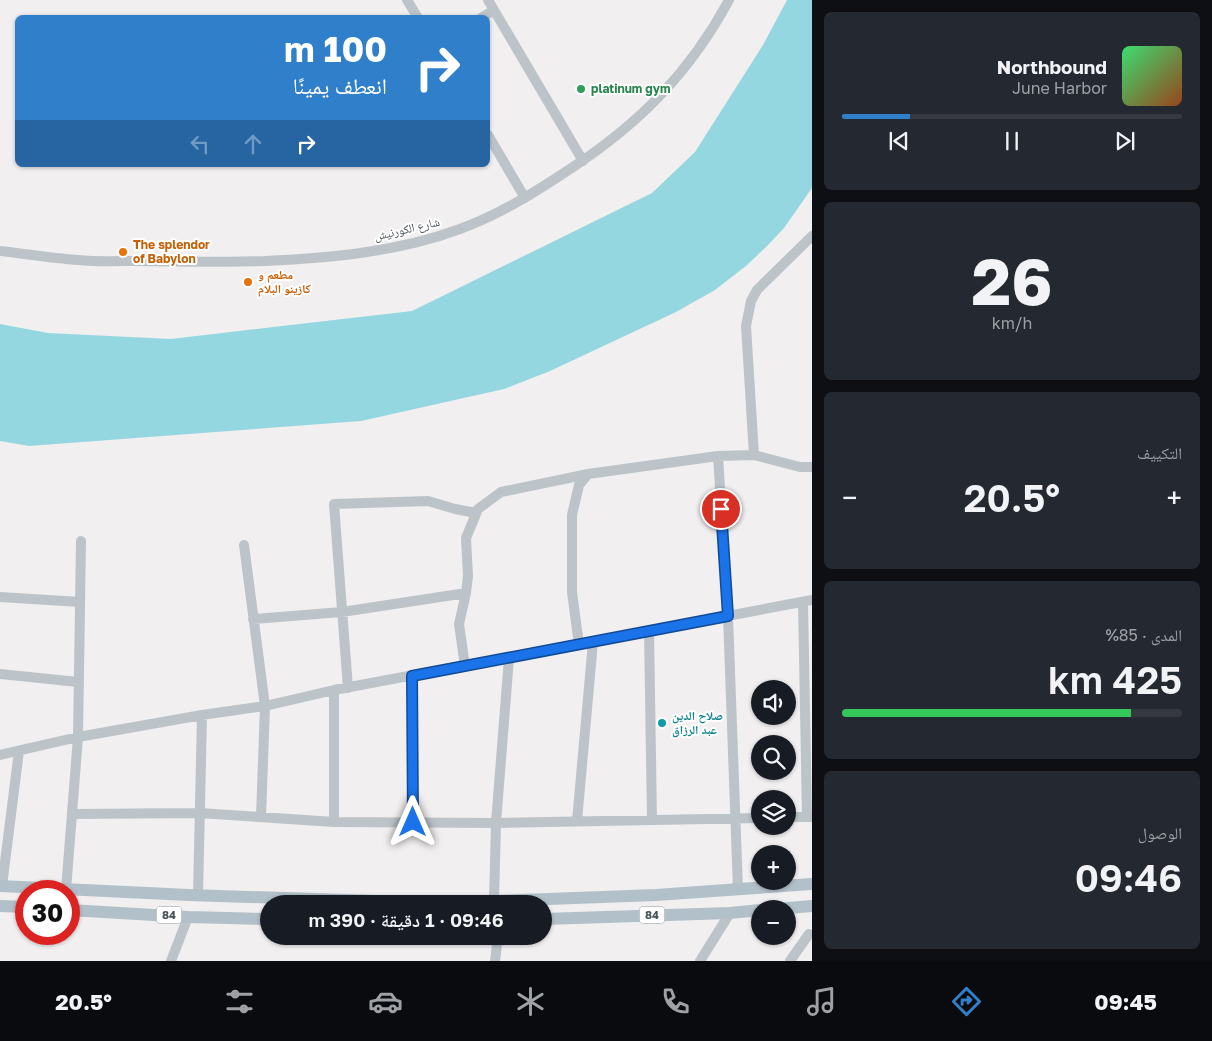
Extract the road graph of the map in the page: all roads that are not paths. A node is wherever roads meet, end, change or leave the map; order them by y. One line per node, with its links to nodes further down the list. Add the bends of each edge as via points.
1 (407, 0): 5 (street)
2 (488, 0): 4 (street)
3 (729, 0): 8 (street, شارع الكورنيش, via 703,44 667,90 623,131)
4 (494, 10): 6 (street); 8 (street)
5 (416, 15)
6 (486, 15)
7 (490, 138): 9 (street)
8 (583, 161): 9 (street, شارع الكورنيش)
9 (525, 198): 11 (street, شارع الكورنيش, via 476,223 443,235 329,256 206,262 80,260)
10 (812, 236): 12 (street, via 757,290 751,301 746,326)
11 (0, 250)
12 (754, 455): 13 (street); 14 (street)
13 (718, 456): 15 (street); 24 (street)
14 (812, 467)
15 (588, 474): 16 (street, via 502,492); 28 (street, via 579,485 572,515 572,592)
16 (476, 513): 19 (street, via 466,538); 23 (street, via 428,501 334,504)
17 (81, 541): 22 (street)
18 (244, 545): 25 (street)
19 (466, 593): 23 (street); 30 (street, via 459,624)
20 (0, 597): 22 (street)
21 (808, 601): 24 (street); 31 (street)
22 (80, 602): 34 (street)
23 (342, 612): 25 (street); 35 (street)
24 (728, 616): 26 (street); 47 (street)
25 (253, 619): 37 (street)
26 (649, 631): 27 (street); 49 (street)
27 (593, 642): 28 (street); 50 (street)
28 (579, 645): 29 (street)
29 (510, 658): 30 (street); 53 (street)
30 (465, 666): 33 (street)
31 (809, 673): 46 (street)
32 (0, 674): 34 (street)
33 (412, 676): 35 (street); 52 (street)
34 (78, 682): 39 (street)
35 (348, 688): 36 (street)
36 (334, 690): 37 (street); 51 (street)
37 (264, 706): 38 (street); 44 (street)
38 (202, 715): 39 (street); 42 (street)
39 (78, 737): 40 (street); 43 (street)
40 (18, 752): 41 (street); 56 (street)
41 (0, 755)
42 (200, 813): 43 (street); 44 (street); 61 (street)
43 (72, 814): 54 (street)
44 (261, 817): 51 (street)
45 (796, 817): 46 (street)
46 (810, 817)
47 (736, 818): 48 (street); 49 (street); 58 (street)
48 (751, 818)
49 (652, 820): 50 (street)
50 (577, 821): 53 (street)
51 (334, 822): 52 (street)
52 (413, 822): 53 (street)
53 (496, 823): 60 (street)
54 (67, 880)
55 (812, 884): 58 (main road, 84)
56 (1, 886): 57 (main road, 84)
57 (15, 887)
58 (738, 890): 62 (main road, 84)
59 (80, 891): 61 (main road, 84)
60 (494, 895)
61 (198, 896): 63 (main road, 84)
62 (552, 899)
63 (260, 900)
64 (0, 906): 66 (main road)
65 (812, 906): 67 (main road)
66 (15, 907)
67 (796, 907)
68 (80, 911): 71 (main road, 84)
69 (751, 911): 70 (main road, 84)
70 (730, 913): 73 (main road, 84); 78 (street)
71 (188, 917): 72 (main road, 84); 76 (street)
72 (260, 919)
73 (552, 919)
74 (809, 934): 79 (street)
75 (497, 945): 77 (street)
76 (171, 961)
77 (495, 961)
78 (700, 961)
79 (790, 961)

